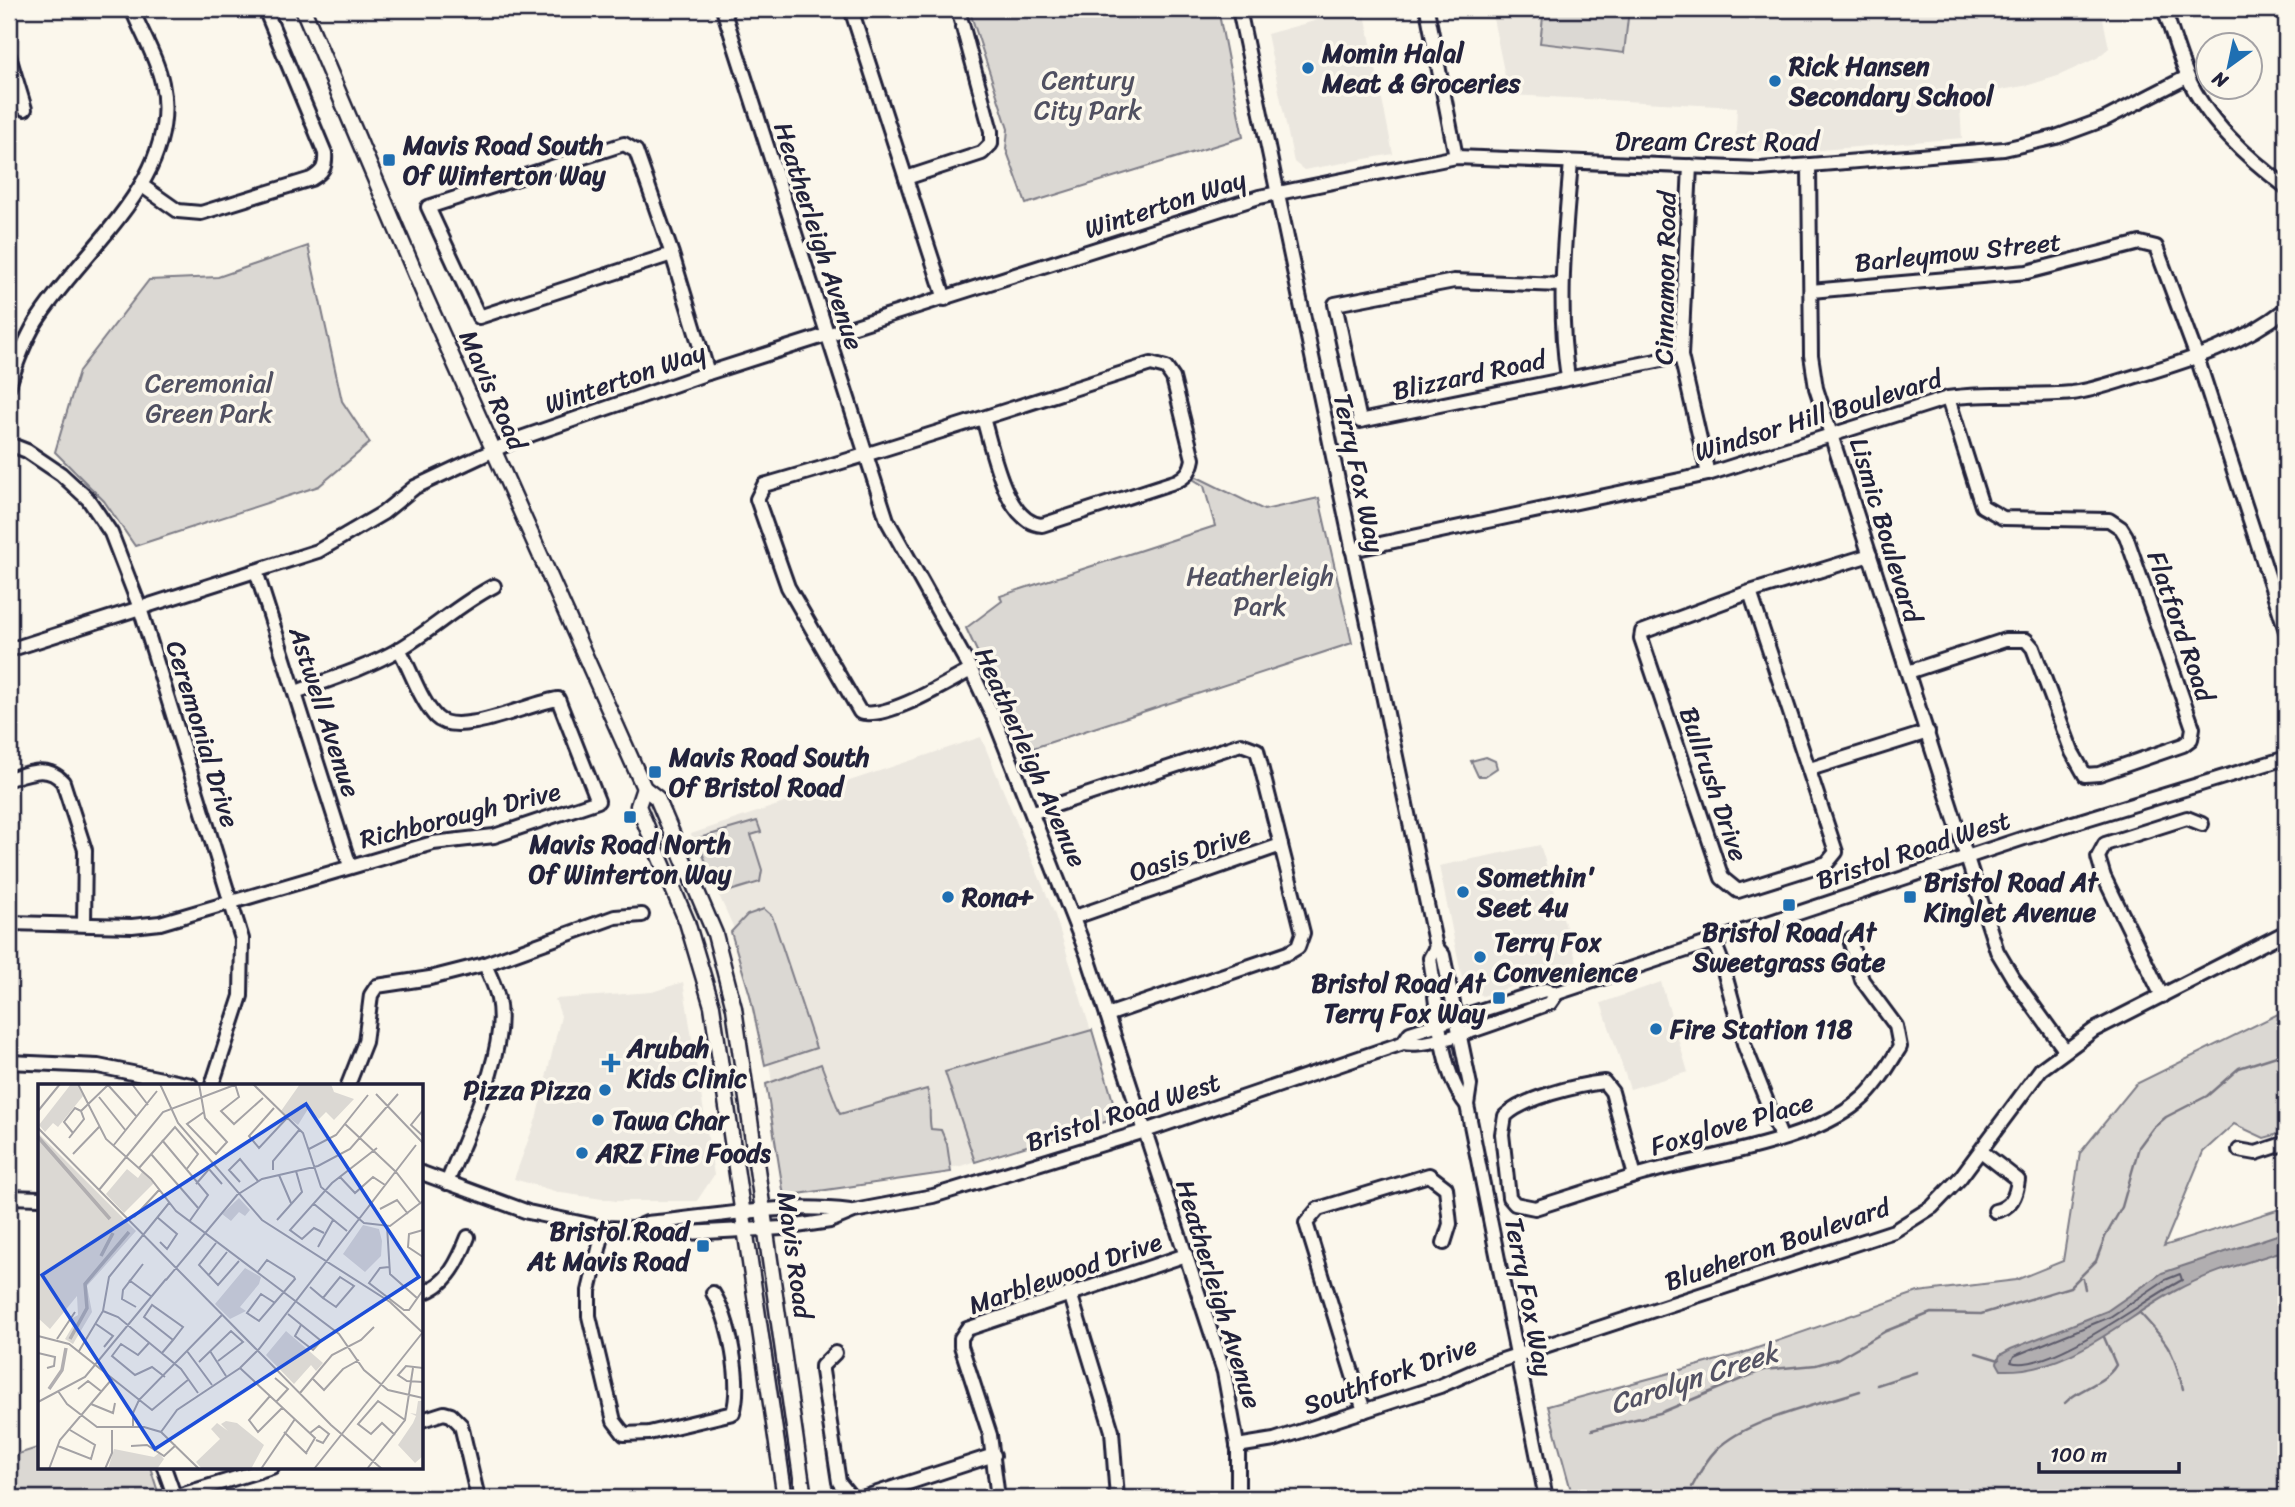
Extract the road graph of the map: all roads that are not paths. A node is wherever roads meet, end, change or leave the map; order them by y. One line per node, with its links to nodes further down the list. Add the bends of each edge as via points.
1 (132, 9): 18 (street, via 162,82 164,102 161,136)
2 (265, 9): 18 (street, via 326,153 326,165 311,179 201,213 178,211)
3 (303, 9): 36 (main road, Mavis Road)
4 (723, 9): 26 (street, Heatherleigh Avenue)
5 (851, 9): 17 (street)
6 (958, 9): 17 (street, via 992,131 991,144 982,153)
7 (1239, 9): 20 (street, Terry Fox Way)
8 (1427, 9): 13 (street)
9 (2164, 9): 11 (street)
10 (9, 56): 12 (street)
11 (2187, 77): 16 (street, Dream Crest Road, via 2105,120 2029,144); 19 (street, via 2224,131)
12 (26, 108)
13 (1456, 157): 14 (street, Dream Crest Road); 20 (street, Dream Crest Road)
14 (1571, 162): 15 (street, Dream Crest Road); 22 (street)
15 (1690, 166): 16 (street, Dream Crest Road); 27 (street, Cinnamon Road)
16 (1810, 166): 23 (street, Lismic Boulevard)
17 (906, 178): 24 (street)
18 (141, 185): 31 (street, via 37,320)
19 (2286, 187)
20 (1276, 192): 24 (street, Winterton Way); 39 (street, Terry Fox Way)
21 (672, 254): 21 (street, via 636,151 624,144 428,207 479,317); 29 (street)
22 (1561, 285): 30 (street); 30 (street, Blizzard Road, via 1454,281 1335,304 1360,421)
23 (1811, 291): 28 (street, Barleymow Street, via 2028,272 2150,243 2162,256); 34 (street, Lismic Boulevard, via 1813,373)
24 (944, 299): 26 (street, Winterton Way)
25 (2286, 309): 28 (street, Windsor Hill Boulevard, via 2246,338)
26 (828, 337): 29 (street, Winterton Way); 37 (street, Heatherleigh Avenue)
27 (1681, 356): 30 (street, Blizzard Road); 38 (street, Cinnamon Road)
28 (2197, 358): 32 (street, Windsor Hill Boulevard, via 2075,393); 44 (street)
29 (708, 373): 36 (street, Winterton Way)
30 (1568, 378)
31 (9, 386)
32 (1948, 398): 34 (street, Windsor Hill Boulevard); 50 (street, Flatford Road, via 1982,506 1989,512 2003,518 2109,520 2121,528 2146,587 2193,728 2191,739 2183,746 2085,775 2026,640 2006,640)
33 (983, 418): 33 (street, via 1007,493 1021,517 1032,524 1042,525 1177,481 1193,459 1174,378 1166,368 1150,364); 37 (street)
34 (1833, 434): 38 (street, Windsor Hill Boulevard); 40 (street, Lismic Boulevard)
35 (9, 444): 45 (street, Ceremonial Drive, via 54,468 88,499 111,533)
36 (493, 450): 41 (street, Winterton Way, via 415,487 383,513 328,546); 56 (main road, Mavis Road)
37 (866, 456): 49 (street, Heatherleigh Avenue, via 893,536); 49 (street, via 764,485 758,508 788,587 860,712 871,715 927,694)
38 (1708, 474): 39 (street, Windsor Hill Boulevard)
39 (1352, 551): 70 (street, Terry Fox Way)
40 (1870, 555): 43 (street, Bullrush Drive); 50 (street, Lismic Boulevard)
41 (256, 571): 45 (street, Winterton Way); 51 (street, Astwell Avenue)
42 (494, 586): 47 (street)
43 (1750, 592): 54 (street, Bullrush Drive); 54 (street, Bullrush Drive, via 1646,628 1641,638 1727,886 1738,891 1832,858 1836,852)
44 (2281, 594): 46 (street)
45 (140, 608): 48 (street, Winterton Way); 62 (street, Ceremonial Drive)
46 (2286, 631)
47 (399, 649): 51 (street); 61 (street, Richborough Drive, via 435,715 446,723 493,719 558,699 598,801 494,836 433,843)
48 (9, 650)
49 (971, 670): 57 (street, Heatherleigh Avenue)
50 (1908, 672): 52 (street, Lismic Boulevard)
51 (296, 692): 61 (street, Astwell Avenue)
52 (1928, 732): 54 (street); 60 (street, Lismic Boulevard)
53 (2286, 758): 60 (street, Bristol Road West)
54 (1810, 769)
55 (9, 779): 66 (street, via 47,771 63,782 85,850)
56 (644, 788): 98 (main road, Mavis Road, via 657,797 708,915 727,976); 99 (main road, Mavis Road, via 638,806 687,922 712,1006)
57 (1034, 813): 59 (street, via 1247,744 1257,750 1261,760); 64 (street, Heatherleigh Avenue)
58 (2202, 824): 73 (street, via 2187,818 2105,844 2098,857)
59 (1281, 845): 64 (street, Oasis Drive); 74 (street, via 1303,933 1298,947)
60 (1969, 856): 68 (street, Bristol Road West); 80 (street, Lismic Boulevard, via 1997,951)
61 (350, 866): 62 (street, Richborough Drive)
62 (231, 902): 66 (street, Richborough Drive, via 160,923); 83 (street, Ceremonial Drive, via 242,939 241,996)
63 (642, 915): 71 (street, via 615,917)
64 (1075, 917): 74 (street, Heatherleigh Avenue)
65 (9, 923): 66 (street, Richborough Drive)
66 (84, 924)
67 (2286, 932): 73 (street, Blueheron Boulevard)
68 (1713, 939): 72 (street, Bristol Road West); 87 (street, via 1745,1046)
69 (1850, 940): 87 (street, Foxglove Place, via 1862,980 1896,1026 1900,1046 1860,1101 1831,1121)
70 (1436, 947): 75 (street, Terry Fox Way, via 1443,955); 76 (street, Terry Fox Way, via 1430,958)
71 (485, 964): 84 (street, via 377,986 371,995 365,1042); 93 (street, via 498,998 497,1038 486,1086)
72 (1557, 993): 75 (street, Bristol Road West, via 1545,990); 77 (street, Bristol Road West, via 1550,1003)
73 (2162, 996): 80 (street, Blueheron Boulevard)
74 (1107, 1016): 86 (street, Heatherleigh Avenue)
75 (1456, 1018): 76 (street, Bristol Road West); 77 (street, Terry Fox Way)
76 (1440, 1023): 78 (street, Terry Fox Way); 79 (street, Bristol Road West, via 1410,1032)
77 (1459, 1033): 78 (street, Bristol Road West); 85 (street, Terry Fox Way, via 1469,1085)
78 (1443, 1038): 79 (street, Bristol Road West, via 1415,1046); 85 (street, Terry Fox Way, via 1454,1090)
79 (1403, 1043): 86 (street, Bristol Road West)
80 (2065, 1050): 90 (street, Blueheron Boulevard, via 2041,1069)
81 (9, 1062): 82 (street, via 97,1066)
82 (186, 1084)
83 (212, 1084)
84 (348, 1084)
85 (1467, 1105): 111 (street, Terry Fox Way)
86 (1146, 1131): 96 (street, Bristol Road West, via 933,1196); 106 (street, Heatherleigh Avenue)
87 (1782, 1137): 92 (street, Foxglove Place)
88 (2286, 1143): 89 (street, via 2256,1153)
89 (2239, 1150)
90 (1981, 1151): 97 (street, via 2018,1181 2012,1202); 111 (street, Blueheron Boulevard, via 1932,1207 1894,1231)
91 (424, 1175): 93 (street, Bristol Road West)
92 (1635, 1176): 92 (street, Foxglove Place, via 1535,1208 1519,1206 1509,1197 1503,1119 1517,1106 1604,1082 1612,1091)
93 (447, 1183): 100 (street, Bristol Road West, via 528,1212)
94 (9, 1197): 95 (street)
95 (38, 1198)
96 (854, 1211): 98 (street, Bristol Road West); 102 (street, Bristol Road West, via 830,1221)
97 (1995, 1211)
98 (765, 1212): 99 (street, Bristol Road West); 102 (main road, Mavis Road)
99 (743, 1214): 101 (street, Bristol Road West, via 647,1223); 103 (main road, Mavis Road)
100 (604, 1228): 101 (street, Bristol Road West); 108 (street, via 589,1291 589,1316 614,1421 624,1434 649,1433 733,1413 737,1400 728,1328)
101 (633, 1229): 103 (street, Bristol Road West, via 648,1235)
102 (767, 1229): 103 (street, Bristol Road West); 121 (main road, Mavis Road)
103 (746, 1230): 120 (main road, Mavis Road)
104 (468, 1237): 107 (street, via 448,1276)
105 (1444, 1243): 112 (street, via 1451,1219 1446,1188 1429,1175 1318,1209 1306,1223)
106 (1186, 1255): 109 (street, Marblewood Drive); 114 (street, Heatherleigh Avenue, via 1224,1372)
107 (424, 1292)
108 (713, 1293)
109 (1070, 1293): 115 (street, Marblewood Drive, via 976,1324 961,1338); 123 (street, via 1112,1431)
110 (835, 1353): 115 (street, via 822,1371 839,1482 852,1498)
111 (1517, 1356): 112 (street, Southfork Drive); 125 (street, Terry Fox Way)
112 (1364, 1411): 114 (street, Southfork Drive, via 1275,1440)
113 (424, 1419): 119 (street, via 444,1413 457,1419)
114 (1237, 1446): 124 (street, Heatherleigh Avenue)
115 (994, 1455): 122 (street, Marblewood Drive)
116 (164, 1468): 118 (street)
117 (269, 1468): 118 (street)
118 (174, 1498)
119 (478, 1498)
120 (785, 1498)
121 (804, 1498)
122 (998, 1498)
123 (1117, 1498)
124 (1238, 1498)
125 (1546, 1498)

